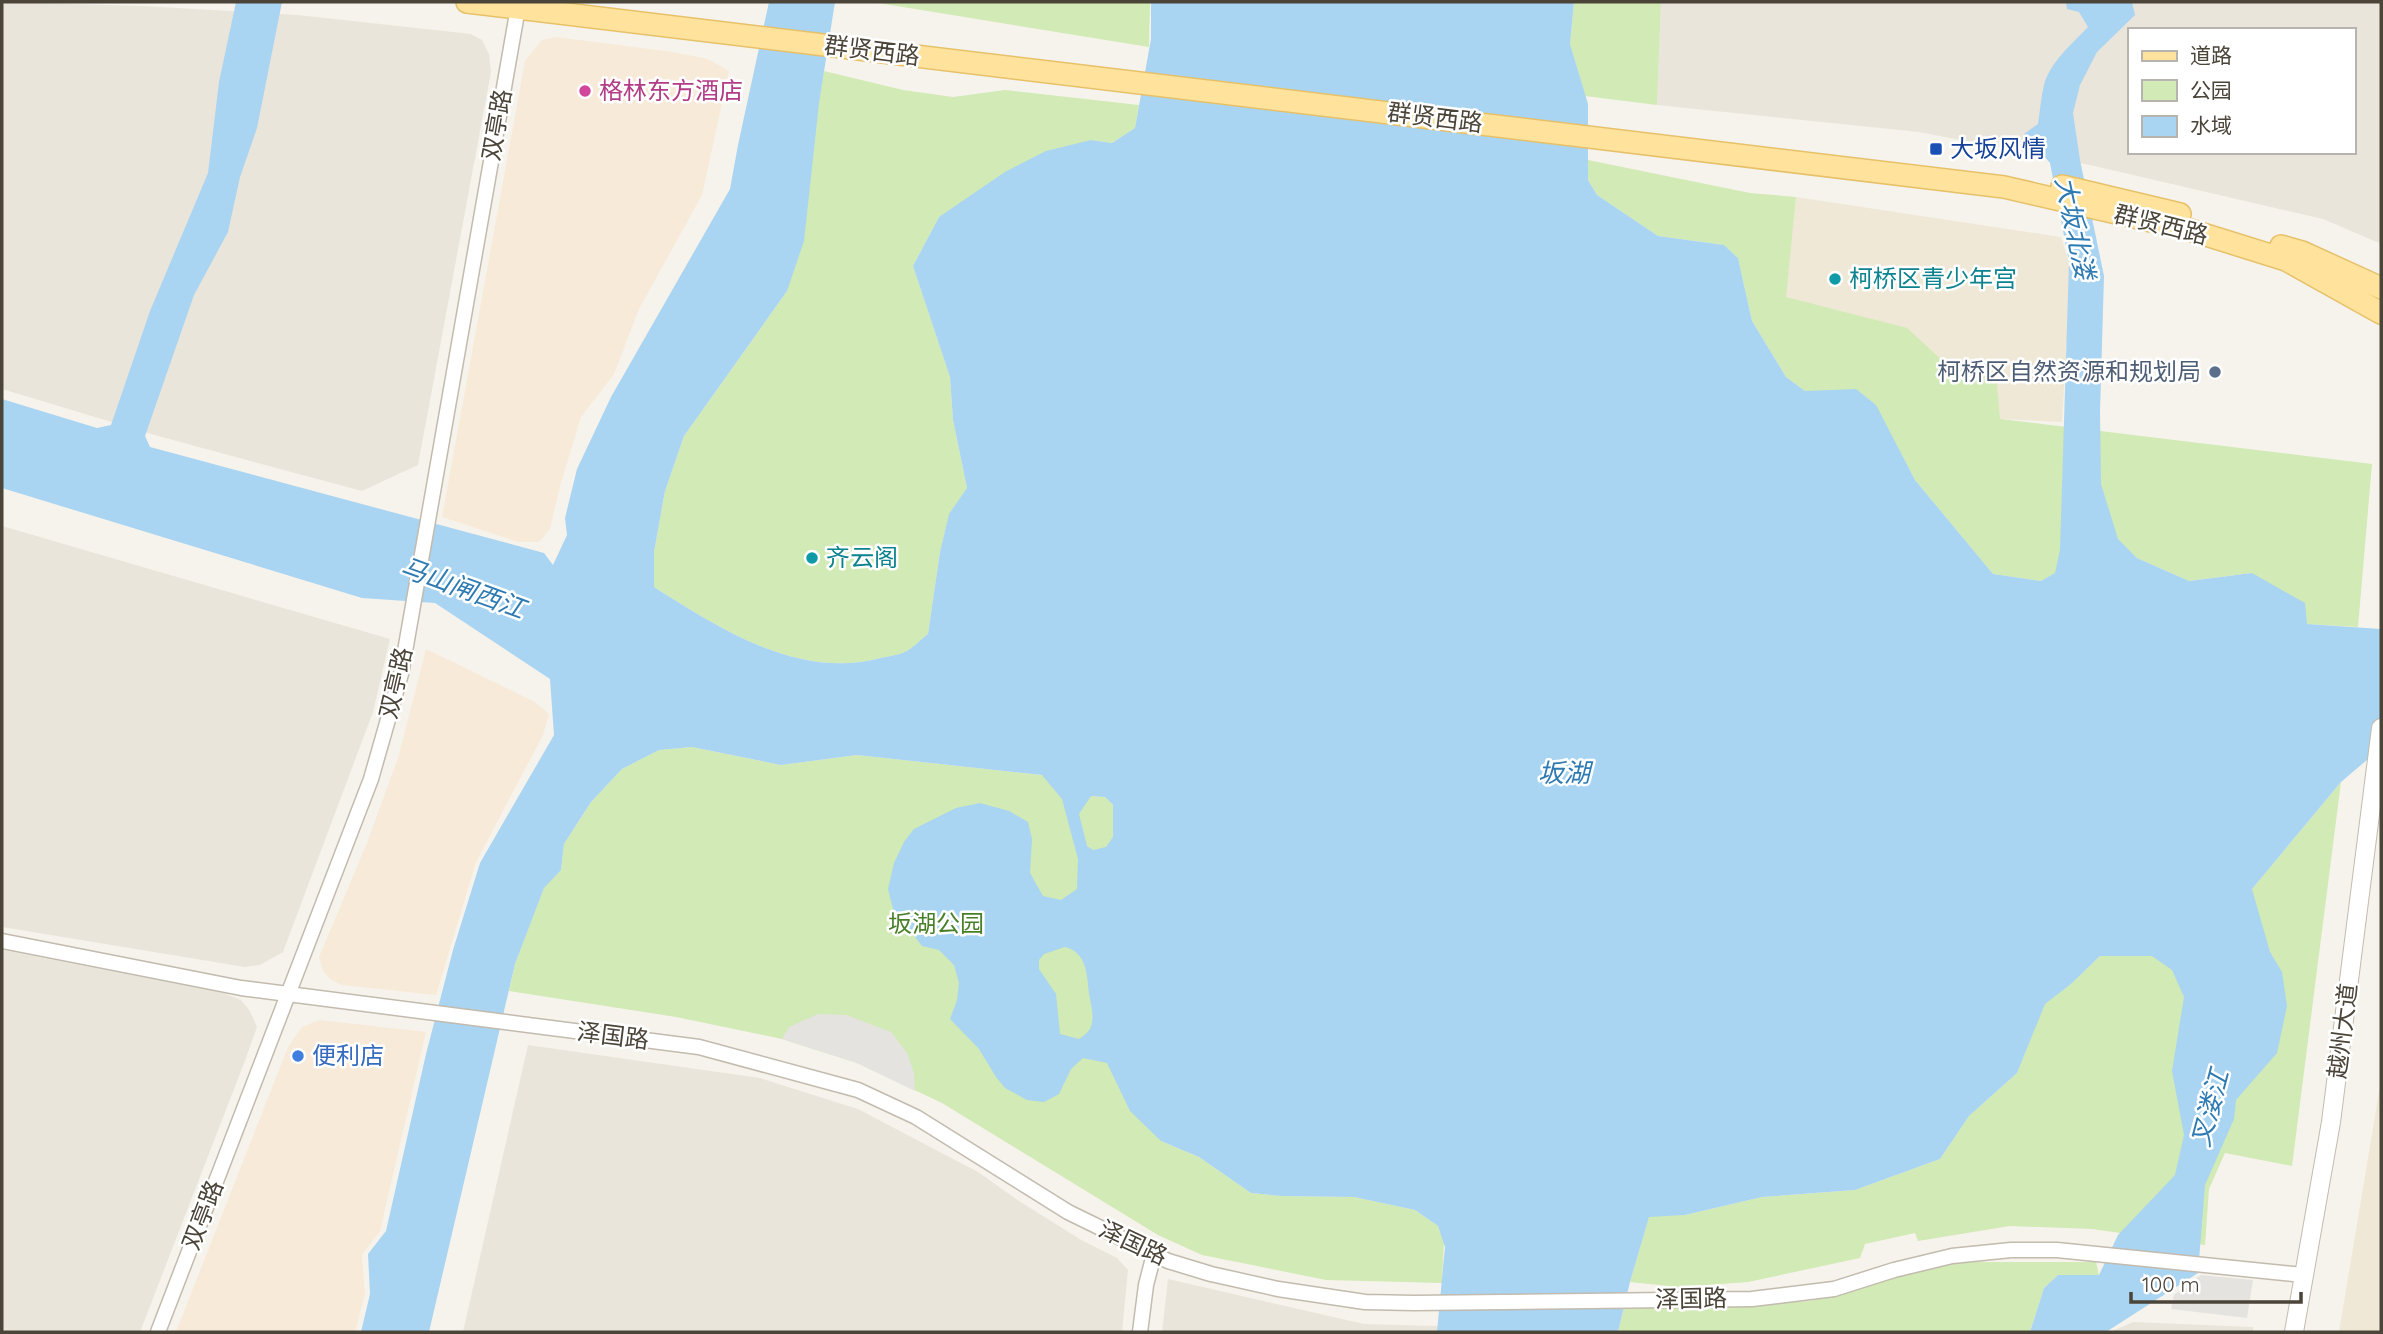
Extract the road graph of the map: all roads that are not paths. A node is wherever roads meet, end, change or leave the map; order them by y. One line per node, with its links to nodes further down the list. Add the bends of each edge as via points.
1 (467, 2): 3 (main road, 群贤西路)
2 (577, 2): 4 (main road, 群贤西路)
3 (518, 5): 4 (main road, 群贤西路); 10 (street, 双亭路, via 401,674 371,779)
4 (737, 28): 5 (main road, 群贤西路, via 1676,141 2000,173)
5 (2091, 199): 6 (main road, 群贤西路, via 2168,210 2302,253); 7 (main road, 群贤西路, via 2286,260)
6 (2381, 288)
7 (2381, 313)
8 (2381, 728): 12 (street, 越州大道, via 2331,1122)
9 (2, 941): 10 (street, 泽国路)
10 (288, 994): 11 (street, 泽国路, via 699,1047 858,1090 916,1117 1068,1212); 13 (street, 双亭路)
11 (1154, 1254): 12 (street, 泽国路, via 1211,1274 1278,1289 1365,1302 1414,1303 1752,1298 1834,1289 1952,1256 2011,1250 2057,1250); 14 (street)
12 (2303, 1275): 15 (street, 越州大道)
13 (158, 1332)
14 (1140, 1332)
15 (2294, 1332)

